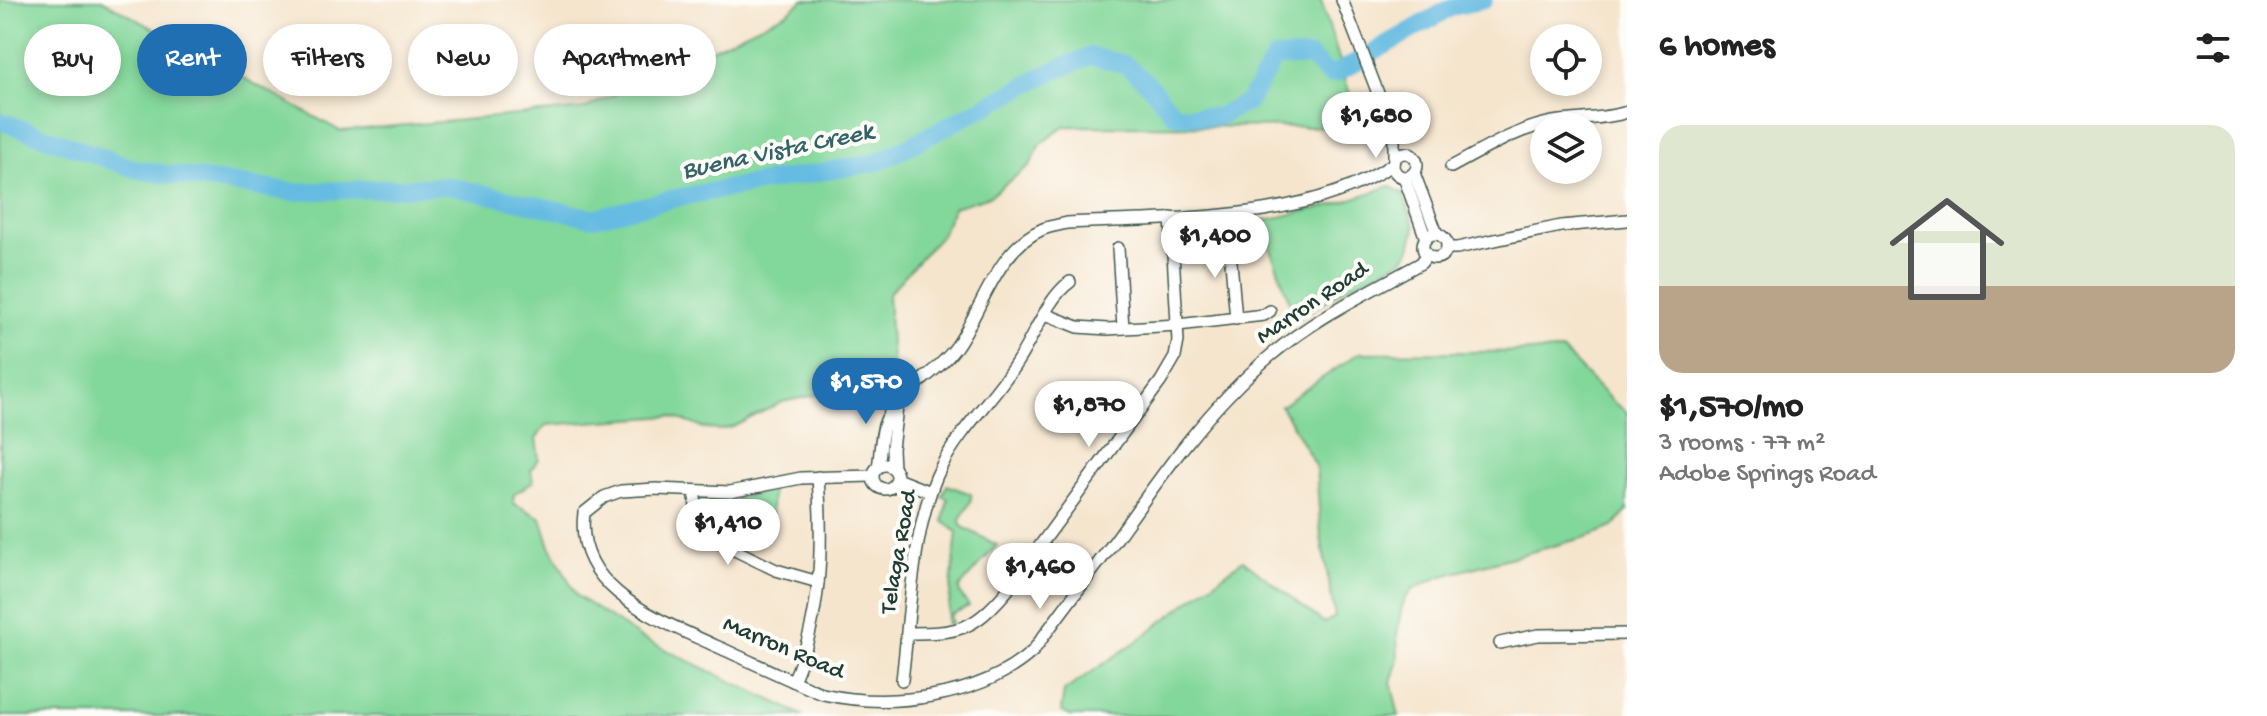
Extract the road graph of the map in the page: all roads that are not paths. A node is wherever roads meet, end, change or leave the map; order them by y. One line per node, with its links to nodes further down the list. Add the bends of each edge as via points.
1 (1342, 0): 3 (street)
2 (1627, 112): 5 (street, via 1555,121 1500,140)
3 (1392, 133): 4 (street); 6 (street)
4 (1407, 153): 6 (street, via 1398,155); 6 (street, via 1417,160 1417,167)
5 (1451, 167)
6 (1400, 170): 7 (street, via 1324,195 1234,215); 9 (street)
7 (1171, 218): 18 (street); 20 (street, via 1067,223 1027,239 1004,262 955,348)
8 (1627, 220): 12 (street, via 1561,226)
9 (1431, 236): 12 (street, via 1444,237); 13 (street, via 1423,247)
10 (1229, 239): 17 (street)
11 (1118, 248): 19 (street)
12 (1448, 248): 13 (street, via 1438,258)
13 (1427, 255): 31 (street, Marron Road, via 1308,327 1217,406 1019,664 963,687 900,702 846,699)
14 (1070, 282): 16 (street, Telaga Road)
15 (1270, 311): 17 (street)
16 (1045, 314): 19 (street, via 1078,327); 25 (street, Telaga Road, via 1009,376 942,465)
17 (1236, 319): 18 (street)
18 (1178, 325): 19 (street); 27 (street, via 1175,357 1161,381 986,615 948,632)
19 (1123, 328)
20 (897, 407): 21 (street, via 888,416); 22 (street)
21 (875, 471): 22 (street, via 886,465); 22 (street, via 876,485 883,489 891,488); 23 (street)
22 (895, 473): 25 (street)
23 (818, 477): 24 (street, via 730,492); 26 (street)
24 (695, 491): 26 (street, via 698,519 712,539 776,570); 31 (street, Marron Road, via 621,491 604,497 584,513 588,555 617,592 649,614)
25 (930, 492): 27 (street, Telaga Road)
26 (818, 582): 31 (street, via 811,633)
27 (908, 633): 30 (street, Telaga Road)
28 (1627, 634): 29 (street, via 1538,635)
29 (1500, 643)
30 (902, 680)
31 (793, 681)

